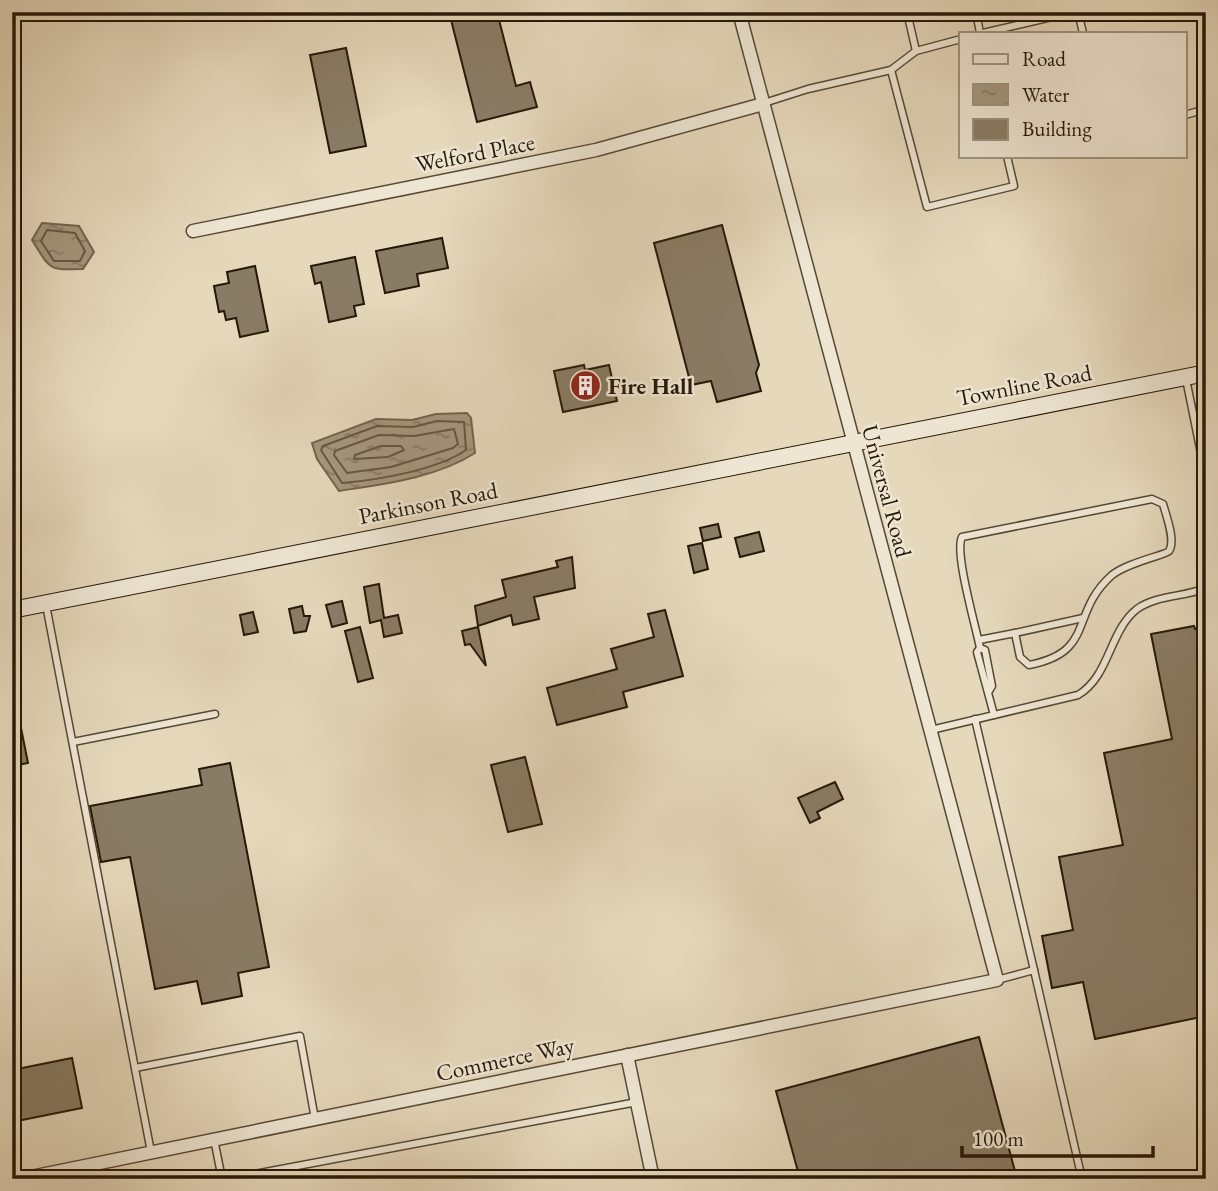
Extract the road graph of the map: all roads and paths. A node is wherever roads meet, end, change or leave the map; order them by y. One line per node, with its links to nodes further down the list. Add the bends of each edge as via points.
1 (739, 12): 11 (street, Universal Road)
2 (907, 12): 9 (lane)
3 (975, 12): 5 (lane)
4 (1076, 12): 6 (lane); 7 (lane)
5 (982, 32)
6 (986, 32)
7 (1083, 32)
8 (959, 40): 9 (lane)
9 (916, 51): 10 (lane)
10 (891, 70): 11 (lane); 14 (lane, via 927,207 1014,186)
11 (762, 104): 15 (street, Welford Place, via 596,150); 18 (street, Universal Road)
12 (1206, 109): 13 (lane)
13 (1186, 115)
14 (1007, 158)
15 (192, 231)
16 (1206, 373): 17 (main road, Townline Road)
17 (1185, 377): 18 (main road, Townline Road); 19 (lane)
18 (852, 442): 21 (main road, Parkinson Road); 29 (street, Universal Road)
19 (1206, 478)
20 (1206, 588): 27 (lane, via 1139,608 1120,629 1088,689 1079,695)
21 (46, 603): 22 (main road, Parkinson Road); 30 (lane)
22 (12, 610)
23 (1083, 618): 24 (lane); 24 (lane, via 1067,652 1050,661 1024,663); 25 (lane, via 1110,577 1136,561 1166,555 1170,550 1160,500 962,537 958,544)
24 (1015, 633): 25 (lane)
25 (979, 640): 27 (lane, via 985,650)
26 (215, 714): 30 (lane)
27 (994, 715): 28 (lane)
28 (975, 719): 29 (lane); 31 (lane)
29 (930, 730): 32 (street, Universal Road)
30 (72, 742): 34 (lane)
31 (1034, 970): 32 (lane); 43 (lane)
32 (997, 980): 33 (street, Commerce Way)
33 (627, 1055): 35 (street); 36 (street, Commerce Way)
34 (135, 1068): 36 (lane, via 300,1036); 38 (lane)
35 (637, 1102): 41 (lane); 42 (street)
36 (316, 1119): 37 (street, Commerce Way)
37 (214, 1139): 38 (street, Commerce Way); 40 (lane)
38 (151, 1152): 39 (street, Commerce Way)
39 (21, 1179)
40 (222, 1179)
41 (228, 1179)
42 (653, 1179)
43 (1082, 1179)

